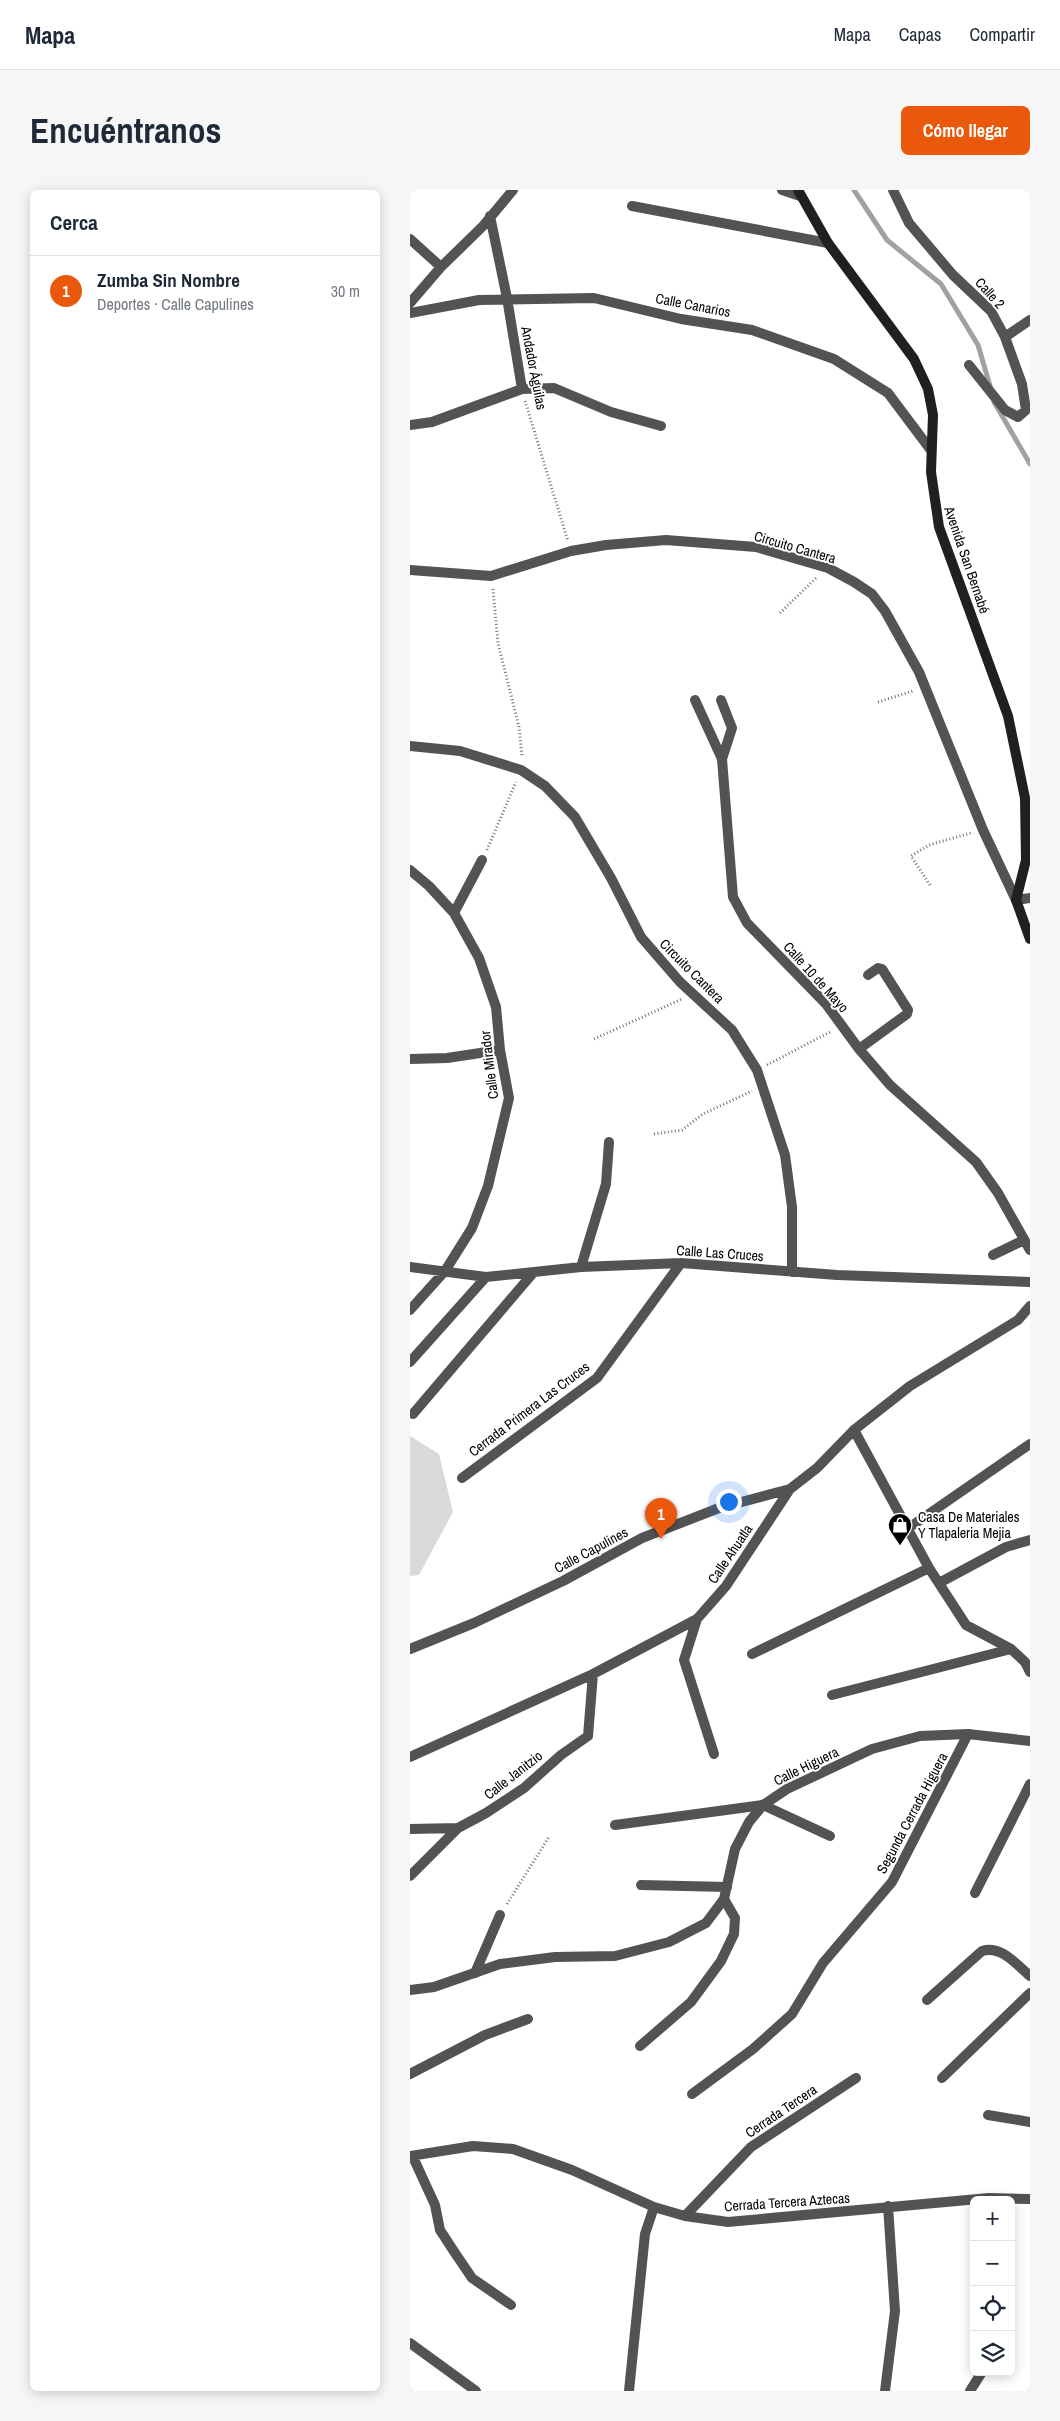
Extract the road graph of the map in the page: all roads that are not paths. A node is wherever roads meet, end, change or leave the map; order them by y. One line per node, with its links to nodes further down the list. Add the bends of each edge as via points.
1 (514, 190): 6 (street)
2 (782, 190): 4 (street)
3 (893, 190): 14 (street, Calle 2, via 909,223 953,275 991,311)
4 (799, 193): 8 (main road, Avenida San Bernabé)
5 (632, 206): 8 (street)
6 (490, 216): 9 (street); 10 (street, Andador Águilas)
7 (410, 239): 9 (street)
8 (828, 243): 19 (main road, Avenida San Bernabé, via 914,358 934,415)
9 (441, 267): 11 (street)
10 (507, 298): 12 (street, Calle Canarios); 16 (street, Andador Águilas); 19 (street, Calle Canarios, via 594,298 680,319 752,330 834,359 888,393)
11 (410, 303)
12 (410, 312)
13 (1030, 320): 14 (street)
14 (1004, 337): 15 (street, Calle 2, via 1022,384 1026,410 1018,417 1005,410)
15 (968, 364)
16 (522, 389): 17 (street, via 432,422); 18 (street, via 554,388 611,412)
17 (410, 425)
18 (661, 426)
19 (930, 449): 28 (main road, Avenida San Bernabé, via 931,480 939,528 1008,716 1024,798 1026,860)
20 (410, 570): 28 (street, Circuito Cantera, via 491,576 571,551 666,540 756,547 828,568 872,594 885,611 925,686 983,830)
21 (695, 700): 24 (street, Calle 10 de Mayo)
22 (721, 700): 24 (street, via 732,728)
23 (410, 746): 43 (street, Circuito Cantera, via 460,751 521,770 545,786 575,817 641,937 680,982 732,1030 757,1070 785,1155 792,1207)
24 (722, 759): 32 (street, Calle 10 de Mayo, via 733,897 747,923 826,1004)
25 (482, 860): 29 (street)
26 (410, 870): 29 (street, Calle Mirador)
27 (1030, 898): 28 (street)
28 (1016, 900): 30 (main road)
29 (454, 913): 33 (street, Calle Mirador, via 489,983 496,1007)
30 (1030, 939)
31 (868, 975): 32 (street, via 882,969 908,1010 907,1014)
32 (859, 1049): 36 (street, Calle 10 de Mayo, via 890,1085 976,1162)
33 (500, 1050): 34 (street, via 447,1058); 42 (street, Calle Mirador, via 509,1098 500,1140 488,1186 472,1228)
34 (410, 1058)
35 (609, 1142): 41 (street, via 606,1184)
36 (1024, 1240): 37 (street, Calle 10 de Mayo); 38 (street)
37 (1030, 1250)
38 (993, 1255)
39 (682, 1263): 41 (street, Calle Las Cruces); 43 (street, Calle Las Cruces); 53 (street, Cerrada Primera Las Cruces, via 596,1378)
40 (410, 1267): 42 (street, Calle Las Cruces)
41 (581, 1267): 44 (street, Calle Las Cruces)
42 (445, 1272): 45 (street, Calle Las Cruces); 48 (street, Calle Mirador)
43 (792, 1272): 46 (street, Calle Las Cruces)
44 (534, 1273): 45 (street, Calle Las Cruces); 50 (street)
45 (486, 1277): 49 (street)
46 (1030, 1282)
47 (1030, 1306): 51 (street, Calle Ahuatla, via 1018,1320 910,1386)
48 (410, 1310)
49 (410, 1362)
50 (413, 1414)
51 (854, 1430): 54 (street, Calle Ahuatla, via 817,1468); 55 (street)
52 (1030, 1444): 55 (street)
53 (462, 1478)
54 (790, 1489): 59 (street, Calle Ahuatla, via 726,1586); 61 (street, Calle Capulines, via 719,1508 642,1538 563,1581)
55 (907, 1529): 57 (street)
56 (1030, 1540): 58 (street, via 1006,1547)
57 (929, 1568): 58 (street); 62 (street)
58 (939, 1583): 60 (street, via 966,1625)
59 (697, 1620): 64 (street, Calle Ahuatla); 68 (street, via 684,1660)
60 (1010, 1649): 63 (street, via 1025,1662); 65 (street)
61 (410, 1650)
62 (752, 1654)
63 (1030, 1672)
64 (593, 1674): 69 (street, Calle Ahuatla); 73 (street, Calle Janitzio, via 588,1736 524,1788)
65 (832, 1695)
66 (968, 1734): 67 (street, Calle Higuera); 71 (street, Calle Higuera, via 920,1736 872,1749 786,1789); 92 (street, Segunda Cerrada Higuera, via 892,1882 823,1963 792,2014)
67 (1030, 1741)
68 (714, 1754)
69 (410, 1757)
70 (1030, 1784): 79 (street)
71 (763, 1805): 72 (street); 75 (street); 78 (street, Calle Higuera, via 749,1822 736,1849)
72 (615, 1825)
73 (458, 1828): 74 (street); 76 (street, Calle Janitzio)
74 (410, 1829)
75 (830, 1836)
76 (410, 1876)
77 (641, 1885): 78 (street)
78 (727, 1887): 80 (street, Calle Higuera)
79 (975, 1893)
80 (724, 1899): 82 (street, Calle Higuera, via 706,1923 669,1942 615,1956 554,1957 500,1964); 88 (street, via 734,1918 734,1934 721,1961 690,2002)
81 (500, 1916): 82 (street)
82 (475, 1973): 84 (street, Calle Higuera, via 434,1987)
83 (1030, 1976): 86 (street, via 1000,1951 991,1948 982,1951)
84 (410, 1990)
85 (1030, 1994): 91 (street)
86 (926, 2000)
87 (528, 2019): 89 (street, via 485,2035)
88 (640, 2046)
89 (410, 2074)
90 (856, 2078): 101 (street, Cerrada Tercera, via 751,2147)
91 (942, 2078)
92 (692, 2094)
93 (988, 2115): 94 (street)
94 (1030, 2122)
95 (412, 2156): 100 (street, Cerrada Tercera Aztecas, via 473,2146 514,2149 572,2170); 102 (street, via 435,2205 440,2230 455,2253 472,2278)
96 (1015, 2199): 97 (street, Cerrada Tercera Aztecas)
97 (1030, 2199)
98 (970, 2200): 99 (street, Cerrada Tercera Aztecas)
99 (888, 2206): 101 (street, Cerrada Tercera Aztecas, via 834,2214 728,2222); 107 (street, via 896,2311)
100 (654, 2207): 101 (street, Cerrada Tercera Aztecas); 106 (street, via 645,2234)
101 (684, 2216)
102 (511, 2305)
103 (410, 2343): 105 (street)
104 (979, 2376): 108 (street)
105 (476, 2391)
106 (629, 2391)
107 (885, 2391)
108 (970, 2391)

